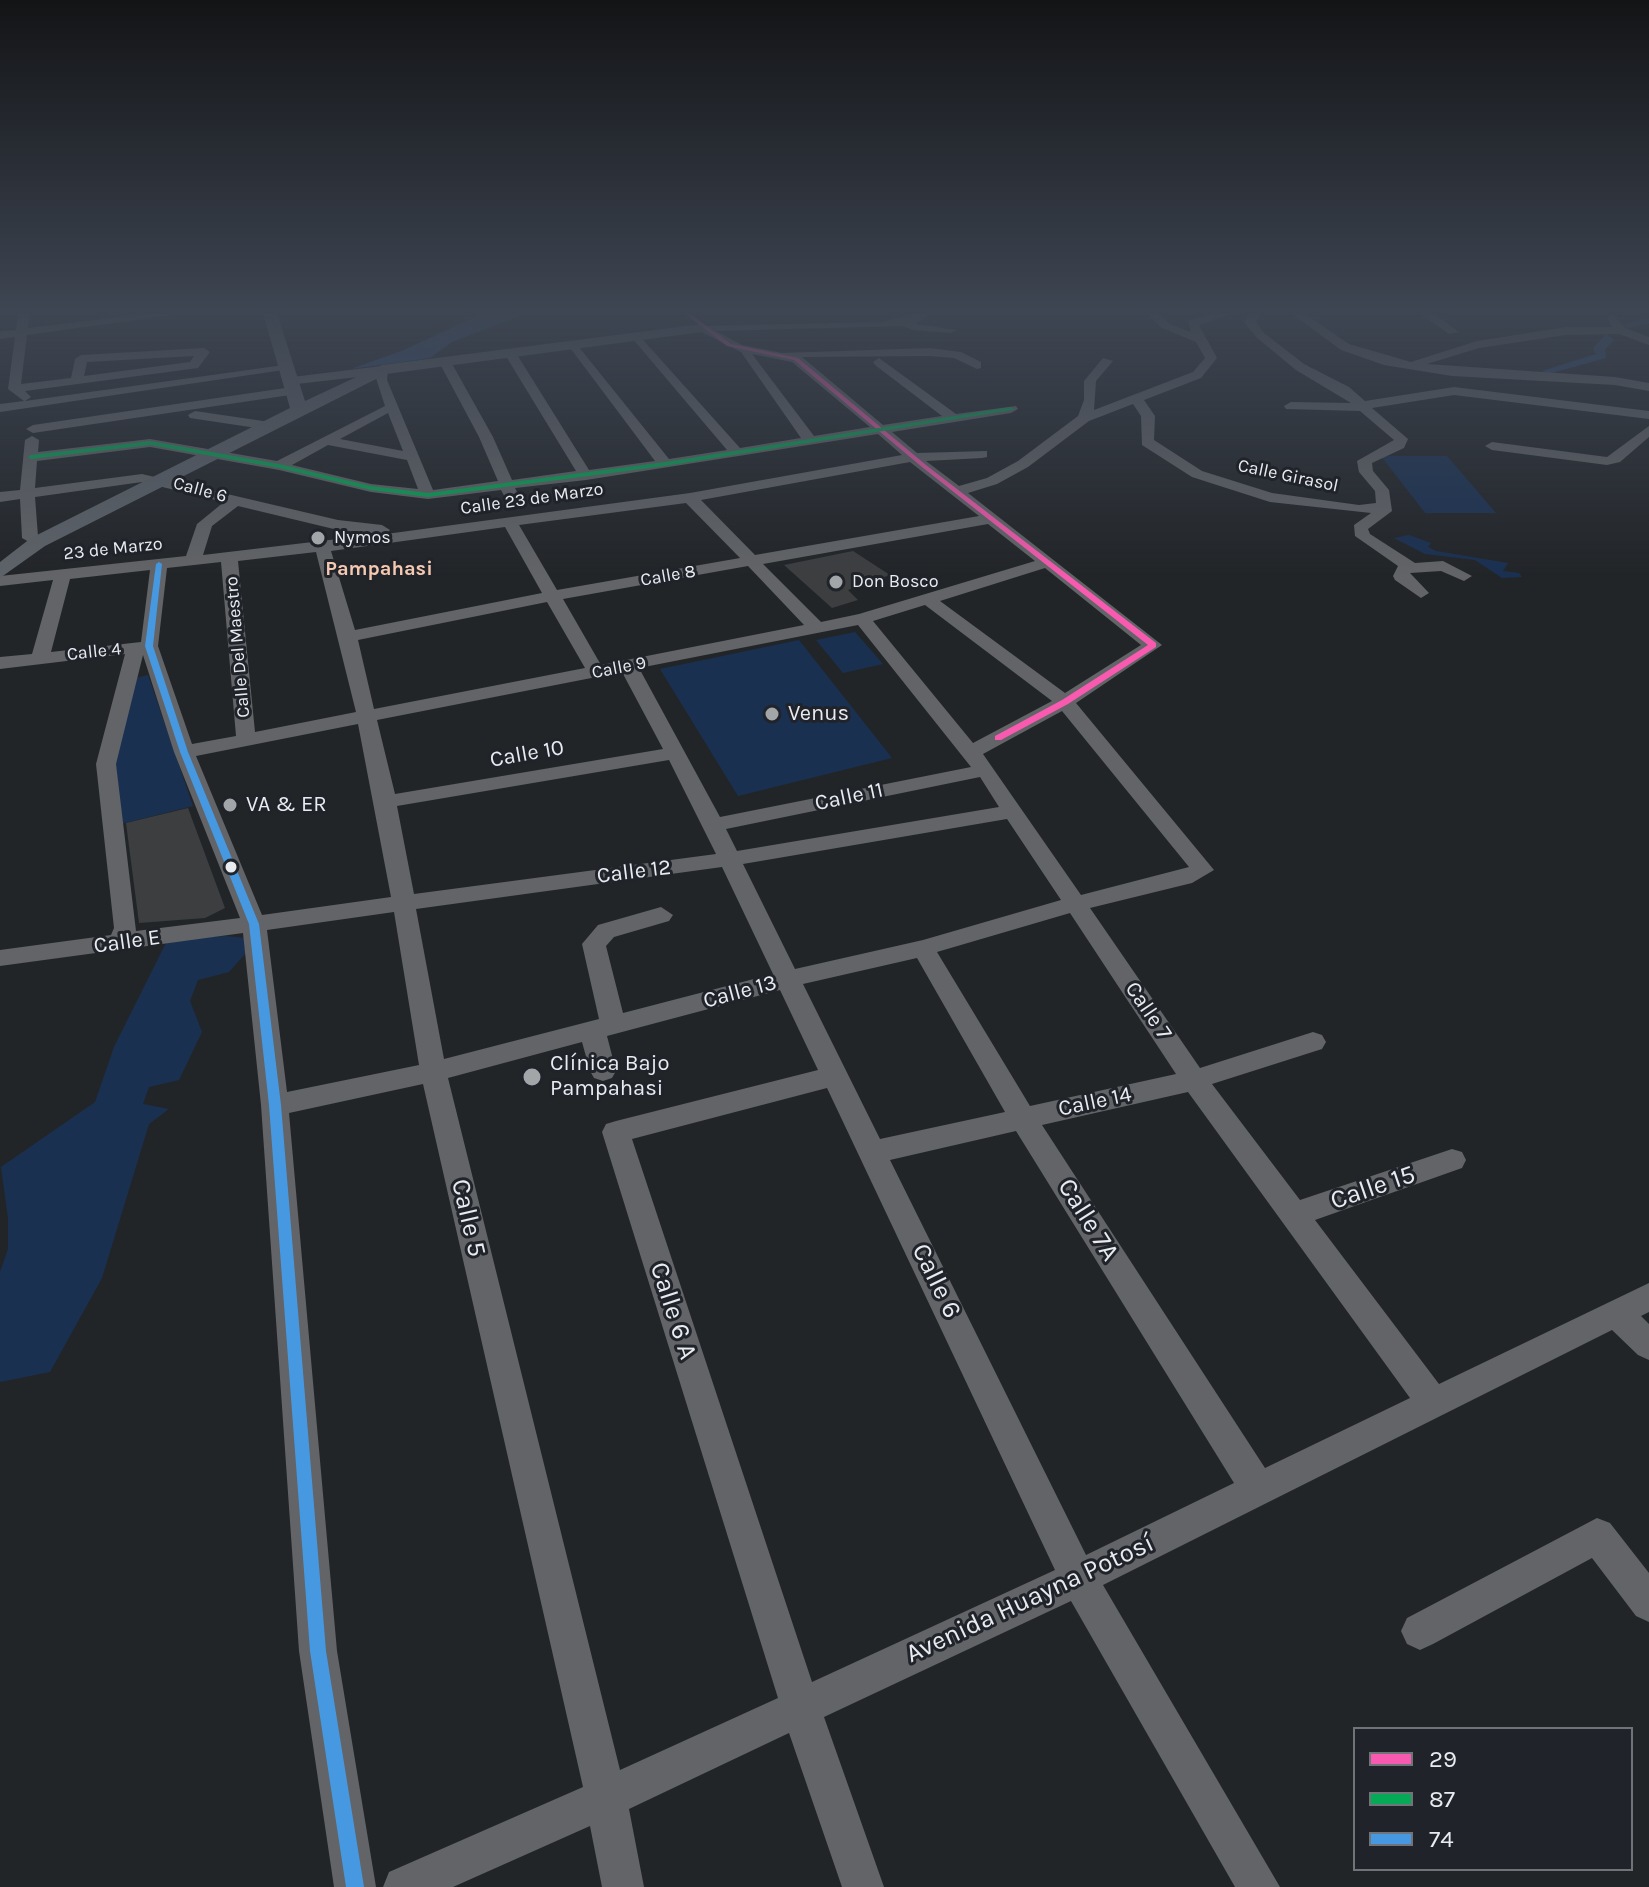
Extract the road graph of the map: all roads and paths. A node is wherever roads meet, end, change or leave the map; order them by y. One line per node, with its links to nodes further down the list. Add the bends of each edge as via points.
1 (30, 401): 20 (street)
2 (66, 401): 20 (street)
3 (202, 401): 25 (street)
4 (296, 401): 27 (main road)
5 (318, 401): 27 (main road)
6 (391, 401): 24 (street)
7 (465, 401): 48 (street)
8 (540, 401): 46 (street)
9 (617, 401): 44 (street)
10 (692, 401): 39 (street)
11 (781, 401): 36 (street)
12 (848, 401): 33 (street)
13 (931, 401): 29 (street)
14 (1091, 401): 30 (street)
15 (1131, 401): 30 (street)
16 (1138, 401): 55 (street, Calle Girasol, via 1148,416 1147,442 1197,474 1270,497 1359,510)
17 (1355, 401): 22 (street)
18 (1379, 401): 22 (street)
19 (1536, 401): 28 (street)
20 (34, 404): 23 (street); 32 (street)
21 (1291, 406): 22 (street)
22 (1361, 407): 55 (street, via 1401,439 1399,445 1364,461 1366,472 1382,490)
23 (0, 408)
24 (394, 408): 35 (street); 42 (street)
25 (168, 409): 31 (street); 32 (street)
26 (1011, 409): 29 (street)
27 (299, 410): 31 (main road)
28 (1649, 415)
29 (953, 418): 33 (street)
30 (1084, 418): 49 (street, via 1023,464)
31 (263, 425): 38 (main road)
32 (33, 429): 41 (street)
33 (882, 429): 36 (street); 43 (street)
34 (1649, 430): 37 (street, via 1607,461)
35 (328, 441): 42 (street); 45 (street)
36 (810, 441): 39 (street)
37 (1492, 446)
38 (212, 452): 41 (street, via 134,443); 45 (street); 47 (main road)
39 (737, 453): 44 (street)
40 (982, 454): 43 (street, Calle 23 de Marzo)
41 (31, 457): 50 (street)
42 (414, 457): 51 (street)
43 (914, 457): 49 (street); 53 (street, Calle 23 de Marzo)
44 (665, 464): 46 (street)
45 (279, 466): 51 (street, via 371,488)
46 (586, 476): 48 (street)
47 (159, 480): 50 (street, Calle 6, via 128,478); 54 (street, Calle 6); 60 (main road)
48 (508, 487): 51 (street); 58 (street)
49 (957, 492): 57 (street)
50 (27, 493): 52 (street, Calle 6); 60 (street, via 30,538)
51 (428, 495)
52 (0, 497)
53 (690, 498): 58 (street, Calle 23 de Marzo); 65 (street)
54 (236, 500): 56 (street, Calle 6); 64 (street, via 205,524)
55 (1384, 507): 68 (street, via 1360,528 1363,536)
56 (296, 516): 59 (street, Calle 6, via 384,530); 62 (street, via 289,522)
57 (990, 519): 65 (street, Calle 8); 66 (street)
58 (515, 522): 59 (street, Calle 23 de Marzo); 74 (street)
59 (394, 537): 61 (street, Calle 23 de Marzo)
60 (38, 542): 69 (main road)
61 (322, 547): 62 (street, Calle 23 de Marzo); 78 (street, Calle 5)
62 (284, 551): 63 (street, Calle 23 de Marzo)
63 (229, 557): 64 (street, 23 de Marzo); 86 (street, Calle Del Maestro)
64 (193, 561): 67 (street, 23 de Marzo)
65 (752, 562): 74 (street, Calle 8); 77 (street)
66 (1049, 562): 75 (street, Calle 9); 84 (street, via 1153,645)
67 (159, 564): 70 (street, 23 de Marzo); 79 (street, Calle 4)
68 (1410, 567): 71 (street, via 1443,566); 73 (street, via 1399,573)
69 (0, 572)
70 (63, 574): 72 (street, 23 de Marzo); 80 (street, Calle 4)
71 (1464, 576)
72 (0, 581)
73 (1421, 593)
74 (552, 596): 78 (street, Calle 8); 83 (street)
75 (927, 599): 76 (street, Calle 9); 84 (street)
76 (862, 619): 77 (street, Calle 9); 88 (street, Calle 7)
77 (817, 628): 82 (street, Calle 9)
78 (348, 637): 85 (street, Calle 5)
79 (142, 646): 80 (street, Calle 4); 87 (street, Calle 4); 99 (street, via 106,764 126,928)
80 (40, 658): 81 (street, Calle 4)
81 (0, 663)
82 (629, 667): 83 (street, Calle 9); 89 (street, Calle 6)
83 (597, 673): 85 (street, Calle 9)
84 (1065, 702): 88 (street); 96 (street, Calle 13, via 1203,870)
85 (365, 714): 86 (street, Calle 9); 91 (street, Calle 5)
86 (246, 737): 87 (street, Calle 9)
87 (184, 752): 98 (street, Calle 4)
88 (971, 752): 90 (street, Calle 7)
89 (677, 753): 91 (street, Calle 10); 93 (street, Calle 6)
90 (985, 770): 92 (street, Calle 7); 93 (street, Calle 11)
91 (386, 802): 95 (street, Calle 5)
92 (1014, 811): 94 (street, Calle 12); 96 (street, Calle 7)
93 (713, 825): 94 (street, Calle 6)
94 (730, 859): 95 (street, Calle 12); 102 (street, Calle 6)
95 (403, 902): 98 (street, Calle 12); 106 (street, Calle 5)
96 (1075, 904): 100 (street, Calle 13); 108 (street, Calle 7)
97 (661, 915): 103 (street, via 606,931 594,944)
98 (254, 924): 99 (street, Calle E); 109 (street, Calle 4)
99 (118, 944): 101 (street, Calle E)
100 (923, 948): 102 (street, Calle 13); 110 (street, Calle 7A)
101 (0, 958)
102 (788, 979): 103 (street, Calle 13); 107 (street, Calle 6)
103 (603, 1028): 105 (street); 106 (street, Calle 13)
104 (1313, 1042): 108 (street, Calle 14)
105 (603, 1071)
106 (433, 1072): 109 (street, Calle 13); 123 (street, Calle 5)
107 (835, 1076): 111 (street, Calle 6); 122 (street, Calle 6 A, via 616,1132)
108 (1194, 1080): 110 (street, Calle 14); 113 (street, Calle 7)
109 (275, 1105): 124 (street, Calle 4, via 318,1651)
110 (1023, 1118): 111 (street, Calle 14); 118 (street, Calle 7A)
111 (874, 1152): 119 (street, Calle 6)
112 (1452, 1160): 113 (street, Calle 15)
113 (1293, 1215): 117 (street, Calle 7)
114 (1649, 1297): 115 (street, Avenida Huayna Potosí)
115 (1617, 1314): 116 (street); 117 (street, Avenida Huayna Potosí)
116 (1649, 1345)
117 (1434, 1404): 118 (street, Avenida Huayna Potosí)
118 (1258, 1489): 119 (street, Avenida Huayna Potosí)
119 (1078, 1578): 122 (street, Avenida Huayna Potosí); 128 (street, Calle 6)
120 (1649, 1603): 121 (street, via 1597,1536)
121 (1420, 1631)
122 (800, 1706): 123 (street, Avenida Huayna Potosí); 127 (street)
123 (606, 1798): 125 (street, Avenida Huayna Potosí); 126 (street, Calle 5)
124 (355, 1887)
125 (404, 1887)
126 (623, 1887)
127 (863, 1887)
128 (1259, 1887)

